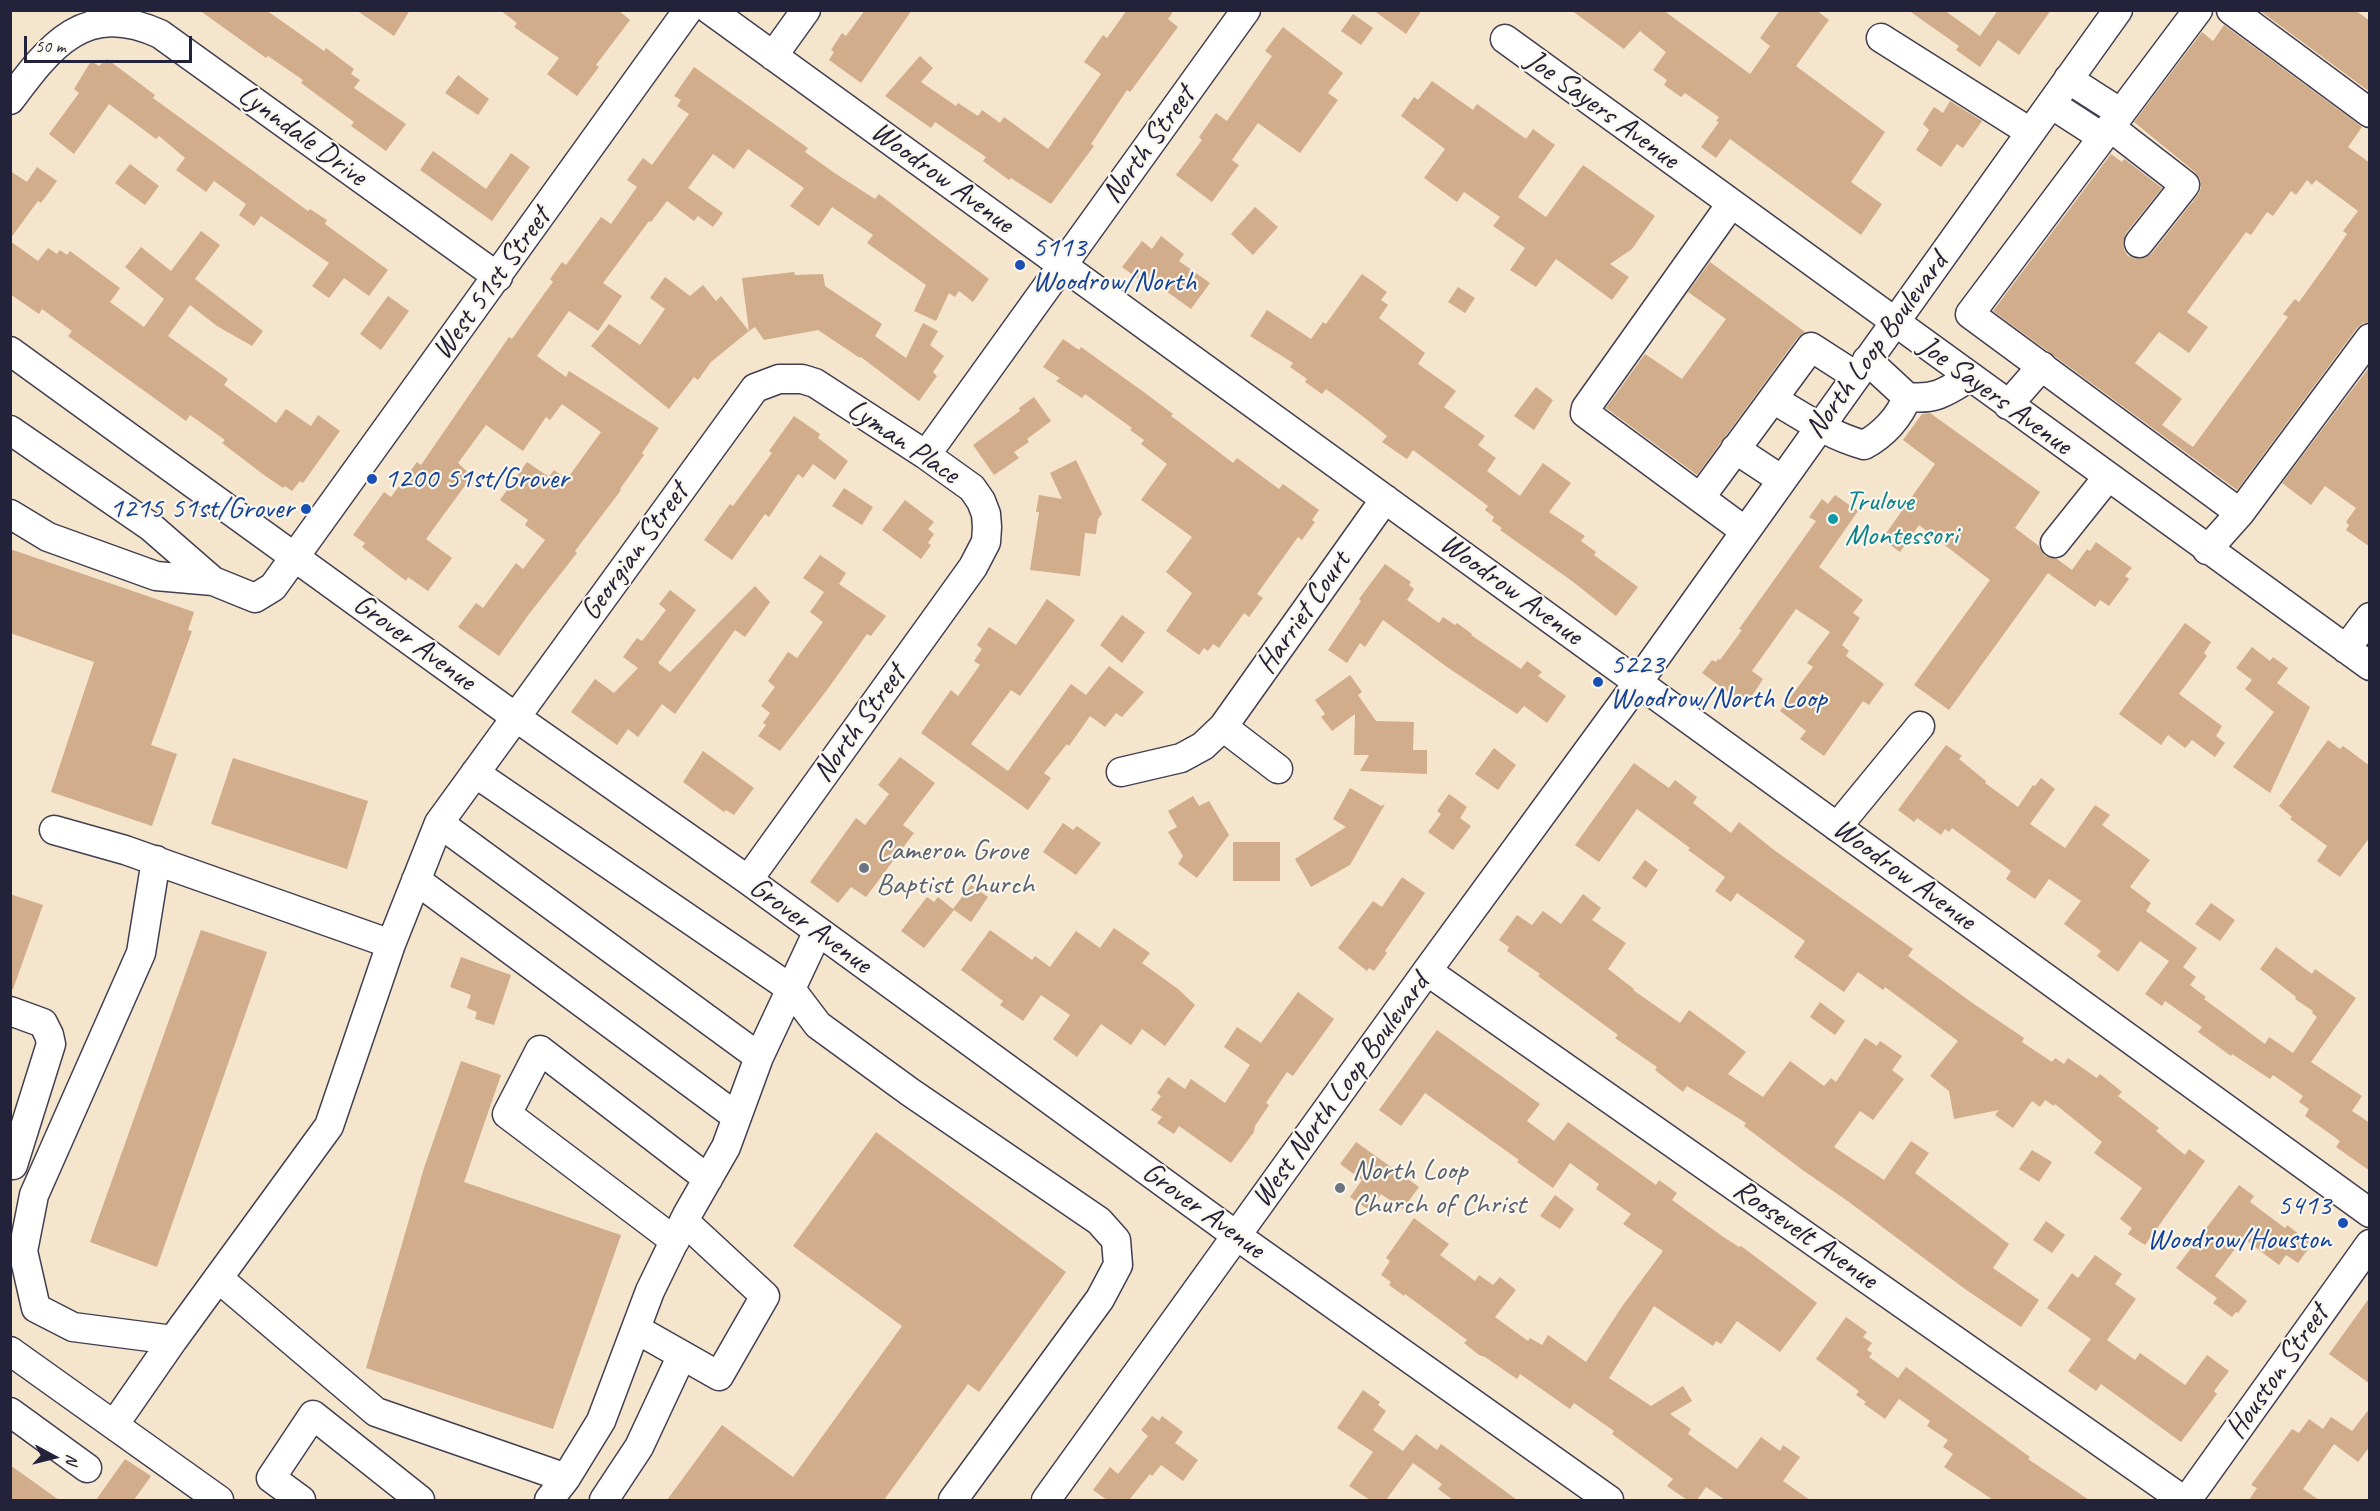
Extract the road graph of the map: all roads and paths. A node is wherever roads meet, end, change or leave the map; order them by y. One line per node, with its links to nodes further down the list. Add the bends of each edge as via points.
1 (688, 10): 20 (street, West 51st Street)
2 (710, 10): 10 (street, Woodrow Avenue)
3 (806, 10): 10 (street)
4 (1246, 10): 19 (street, North Street)
5 (2118, 10): 11 (street, North Loop Boulevard)
6 (2198, 10): 15 (street)
7 (2231, 10): 14 (street)
8 (1881, 38): 16 (street)
9 (1505, 39): 17 (street, Joe Sayers Avenue)
10 (773, 56): 19 (street, Woodrow Avenue)
11 (2068, 80): 13 (street, North Loop Boulevard); 15 (street)
12 (10, 100): 20 (street, Lynndale Drive, via 57,38 83,21 98,17 130,18 146,24)
13 (2051, 104): 15 (street); 16 (street, North Loop Boulevard)
14 (2370, 113)
15 (2111, 126): 18 (street, via 2185,185); 24 (street, via 1970,314)
16 (2030, 132): 21 (street, North Loop Boulevard)
17 (1731, 204): 21 (street, Joe Sayers Avenue); 37 (street, via 1586,408 1586,413)
18 (2139, 243)
19 (1063, 265): 34 (street, North Street); 38 (street, Woodrow Avenue)
20 (498, 277): 44 (street, West 51st Street)
21 (1894, 322): 25 (street, North Loop Boulevard); 26 (street, Joe Sayers Avenue)
22 (2370, 338): 39 (street)
23 (10, 351): 44 (street, Grover Avenue)
24 (2042, 366): 30 (street); 39 (street)
25 (1861, 368): 28 (street); 29 (street, via 1811,346); 31 (street, North Loop Boulevard)
26 (1970, 377): 28 (street, via 1940,396); 30 (street, Joe Sayers Avenue)
27 (755, 388): 34 (street, Lyman Place, via 779,379 815,383); 51 (street, Georgian Street)
28 (1907, 397): 31 (street, via 1903,409 1878,438 1864,446)
29 (1773, 399): 31 (street); 33 (street)
30 (2008, 405): 35 (street, Joe Sayers Avenue)
31 (1819, 427): 36 (street, North Loop Boulevard)
32 (10, 430): 46 (street, via 151,527)
33 (1735, 449): 36 (street); 37 (street)
34 (926, 455): 45 (street, Lyman Place, via 972,488 981,501 986,514 986,542)
35 (2107, 478): 42 (street); 43 (street, Joe Sayers Avenue)
36 (1782, 480): 41 (street, North Loop Boulevard)
37 (1700, 498): 41 (street)
38 (1385, 499): 50 (street, Woodrow Avenue); 53 (street, Harriet Court)
39 (2240, 513): 43 (street)
40 (10, 514): 46 (street, via 48,537 156,576)
41 (1745, 531): 50 (street, North Loop Boulevard)
42 (2055, 543)
43 (2207, 550): 48 (street, Joe Sayers Avenue)
44 (294, 556): 46 (street, West 51st Street, via 273,587 255,598); 51 (street, Grover Avenue)
45 (973, 567): 62 (street, North Street)
46 (213, 580)
47 (2370, 617): 48 (street)
48 (2346, 649): 49 (street, Joe Sayers Avenue)
49 (2370, 666)
50 (1638, 682): 58 (street, Woodrow Avenue); 65 (street, West North Loop Boulevard)
51 (514, 716): 55 (street, Georgian Street); 62 (street, Grover Avenue)
52 (1920, 726): 58 (street)
53 (1223, 727): 54 (street); 56 (street, Harriet Court, via 1203,746 1180,758)
54 (1278, 769)
55 (475, 772): 57 (street, Georgian Street); 66 (street)
56 (1121, 772)
57 (439, 823): 61 (street, Georgian Street); 68 (street)
58 (1837, 827): 72 (street, Woodrow Avenue)
59 (54, 830): 60 (street)
60 (156, 860): 64 (street); 78 (street, via 141,953 34,1196 23,1251 36,1308 73,1327)
61 (416, 880): 64 (street, Georgian Street); 69 (street)
62 (748, 880): 63 (street, Grover Avenue)
63 (818, 932): 66 (street); 74 (street, Grover Avenue)
64 (391, 944): 76 (street, Georgian Street, via 329,1126)
65 (1427, 971): 74 (street, West North Loop Boulevard); 92 (street, Roosevelt Avenue)
66 (790, 988): 68 (street); 89 (street, via 818,1025 1099,1221 1116,1240 1118,1265 1100,1299)
67 (10, 1011): 70 (street, via 43,1023 51,1044)
68 (759, 1057): 69 (street)
69 (737, 1117): 71 (street, via 726,1148)
70 (11, 1166)
71 (708, 1179): 73 (street); 73 (street, via 540,1050 507,1114)
72 (2370, 1213)
73 (679, 1231): 77 (street); 80 (street, via 765,1296 719,1376)
74 (1237, 1236): 90 (street, West North Loop Boulevard); 91 (street, Grover Avenue)
75 (2370, 1244): 92 (street, Houston Street)
76 (218, 1278): 78 (street, Georgian Street); 84 (street, via 376,1412)
77 (636, 1329): 80 (street); 84 (street, via 601,1421)
78 (173, 1340): 82 (street, Georgian Street)
79 (10, 1351): 82 (street)
80 (682, 1355): 85 (street, via 639,1447)
81 (10, 1412): 83 (street)
82 (114, 1425): 86 (street)
83 (87, 1468)
84 (565, 1479): 85 (street)
85 (611, 1492)
86 (219, 1500)
87 (301, 1500): 88 (street, via 271,1478 313,1415)
88 (420, 1500)
89 (953, 1500)
90 (1046, 1500)
91 (1609, 1500)
92 (2185, 1500)

